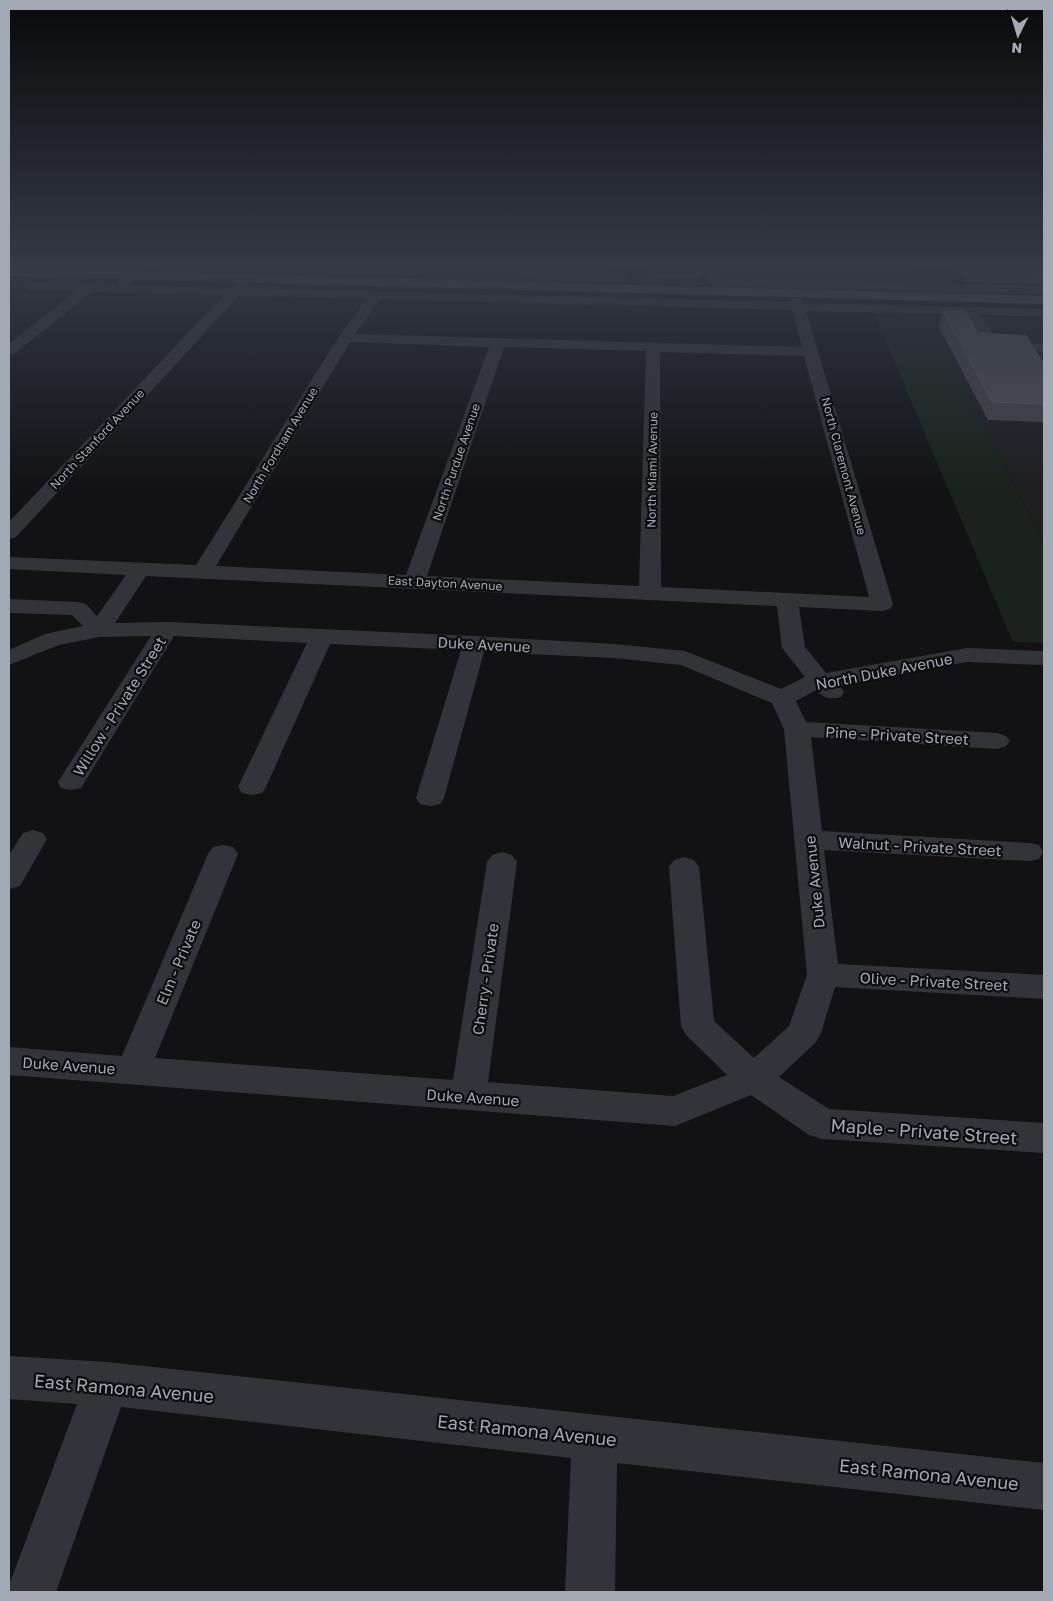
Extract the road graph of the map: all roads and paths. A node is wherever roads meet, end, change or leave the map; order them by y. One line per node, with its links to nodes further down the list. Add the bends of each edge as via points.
1 (22, 341): 10 (street)
2 (189, 341): 12 (street, North Stanford Avenue)
3 (343, 341): 15 (street, North Fordham Avenue)
4 (428, 341): 7 (street)
5 (808, 341): 11 (street, North Claremont Avenue)
6 (989, 341): 9 (street, via 993,347)
7 (498, 343): 8 (street); 16 (street, North Purdue Avenue)
8 (653, 347): 11 (street); 17 (street, North Miami Avenue)
9 (1041, 348)
10 (9, 351)
11 (812, 352): 19 (street, North Claremont Avenue)
12 (9, 533)
13 (9, 563): 14 (street, East Dayton Avenue)
14 (140, 569): 15 (street, East Dayton Avenue); 22 (street)
15 (202, 572): 16 (street, East Dayton Avenue)
16 (415, 581): 17 (street, East Dayton Avenue)
17 (650, 592): 18 (street, East Dayton Avenue)
18 (786, 600): 19 (street, East Dayton Avenue); 28 (street, via 794,648)
19 (882, 604)
20 (9, 606): 22 (street, via 78,609)
21 (167, 629): 22 (street, Duke Avenue); 23 (street, Duke Avenue); 32 (street, Willow - Private Street)
22 (99, 630): 25 (street, Duke Avenue, via 53,639)
23 (321, 638): 24 (street, Duke Avenue); 33 (street)
24 (475, 643): 29 (street, Duke Avenue, via 685,658); 34 (street)
25 (9, 658)
26 (1044, 658): 28 (street, North Duke Avenue, via 968,655)
27 (1044, 672): 28 (street, North Duke Avenue, via 980,670)
28 (829, 690): 29 (street, North Duke Avenue, via 828,700)
29 (782, 698): 30 (street, Duke Avenue)
30 (797, 729): 31 (street, Pine - Private Street); 36 (street, Duke Avenue)
31 (997, 740)
32 (72, 782)
33 (252, 786)
34 (430, 798)
35 (33, 839): 41 (street)
36 (810, 840): 37 (street, Walnut - Private Street); 42 (street, Duke Avenue)
37 (1029, 852)
38 (223, 854): 45 (street, Elm - Private)
39 (502, 862): 47 (street, Cherry - Private)
40 (684, 867): 46 (street, Maple - Private Street, via 698,1026)
41 (9, 878)
42 (823, 974): 43 (street, Olive - Private Street); 46 (street, Duke Avenue, via 804,1033)
43 (1044, 987)
44 (9, 1061): 45 (street, Duke Avenue)
45 (133, 1070): 47 (street, Duke Avenue)
46 (754, 1079): 47 (street, Duke Avenue, via 675,1111); 48 (street, Maple - Private Street, via 822,1124)
47 (468, 1096)
48 (1044, 1138)
49 (9, 1378): 50 (street, East Ramona Avenue)
50 (107, 1384): 51 (street, East Ramona Avenue); 53 (street)
51 (595, 1438): 52 (street, East Ramona Avenue); 54 (street)
52 (1044, 1486)
53 (31, 1592)
54 (590, 1592)

